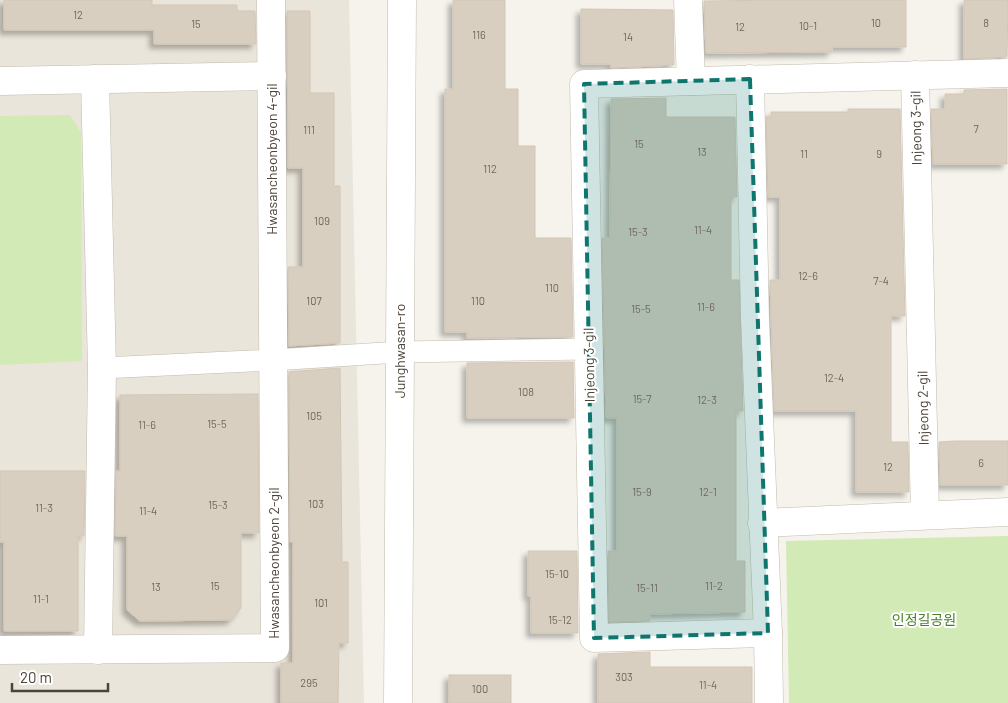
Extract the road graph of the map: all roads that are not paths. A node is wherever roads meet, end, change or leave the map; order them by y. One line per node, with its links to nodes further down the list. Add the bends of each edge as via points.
1 (271, 0): 6 (street)
2 (402, 0): 13 (street, Junghwasan-ro)
3 (688, 0): 10 (street)
4 (1008, 72): 5 (street, Injeong 3-gil)
5 (915, 75): 8 (street, Injeong 3-gil); 11 (street, Injeong 3-gil)
6 (272, 76): 7 (street, Hwasancheonbyeon 4-gil); 14 (street, Hwasancheonbyeon 4-gil)
7 (95, 79): 9 (street, Hwasancheonbyeon 4-gil); 15 (street)
8 (750, 79): 10 (street, Injeong 3-gil); 18 (street)
9 (0, 81)
10 (691, 81): 12 (street, Injeong 3-gil, via 584,84)
11 (920, 300): 17 (street, Injeong 2-gil)
12 (589, 349): 13 (street); 19 (street, Injeong 3-gil, via 594,638)
13 (400, 352): 14 (street); 22 (street, Junghwasan-ro)
14 (273, 360): 15 (street); 21 (street, Hwasancheonbyeon 2-gil, via 275,648)
15 (102, 368): 21 (street)
16 (1008, 512): 17 (street)
17 (926, 515): 18 (street)
18 (762, 524): 19 (street)
19 (768, 633): 23 (street)
20 (0, 650): 21 (street, Hwasancheonbyeon 2-gil)
21 (98, 650)
22 (398, 703)
23 (769, 703)

